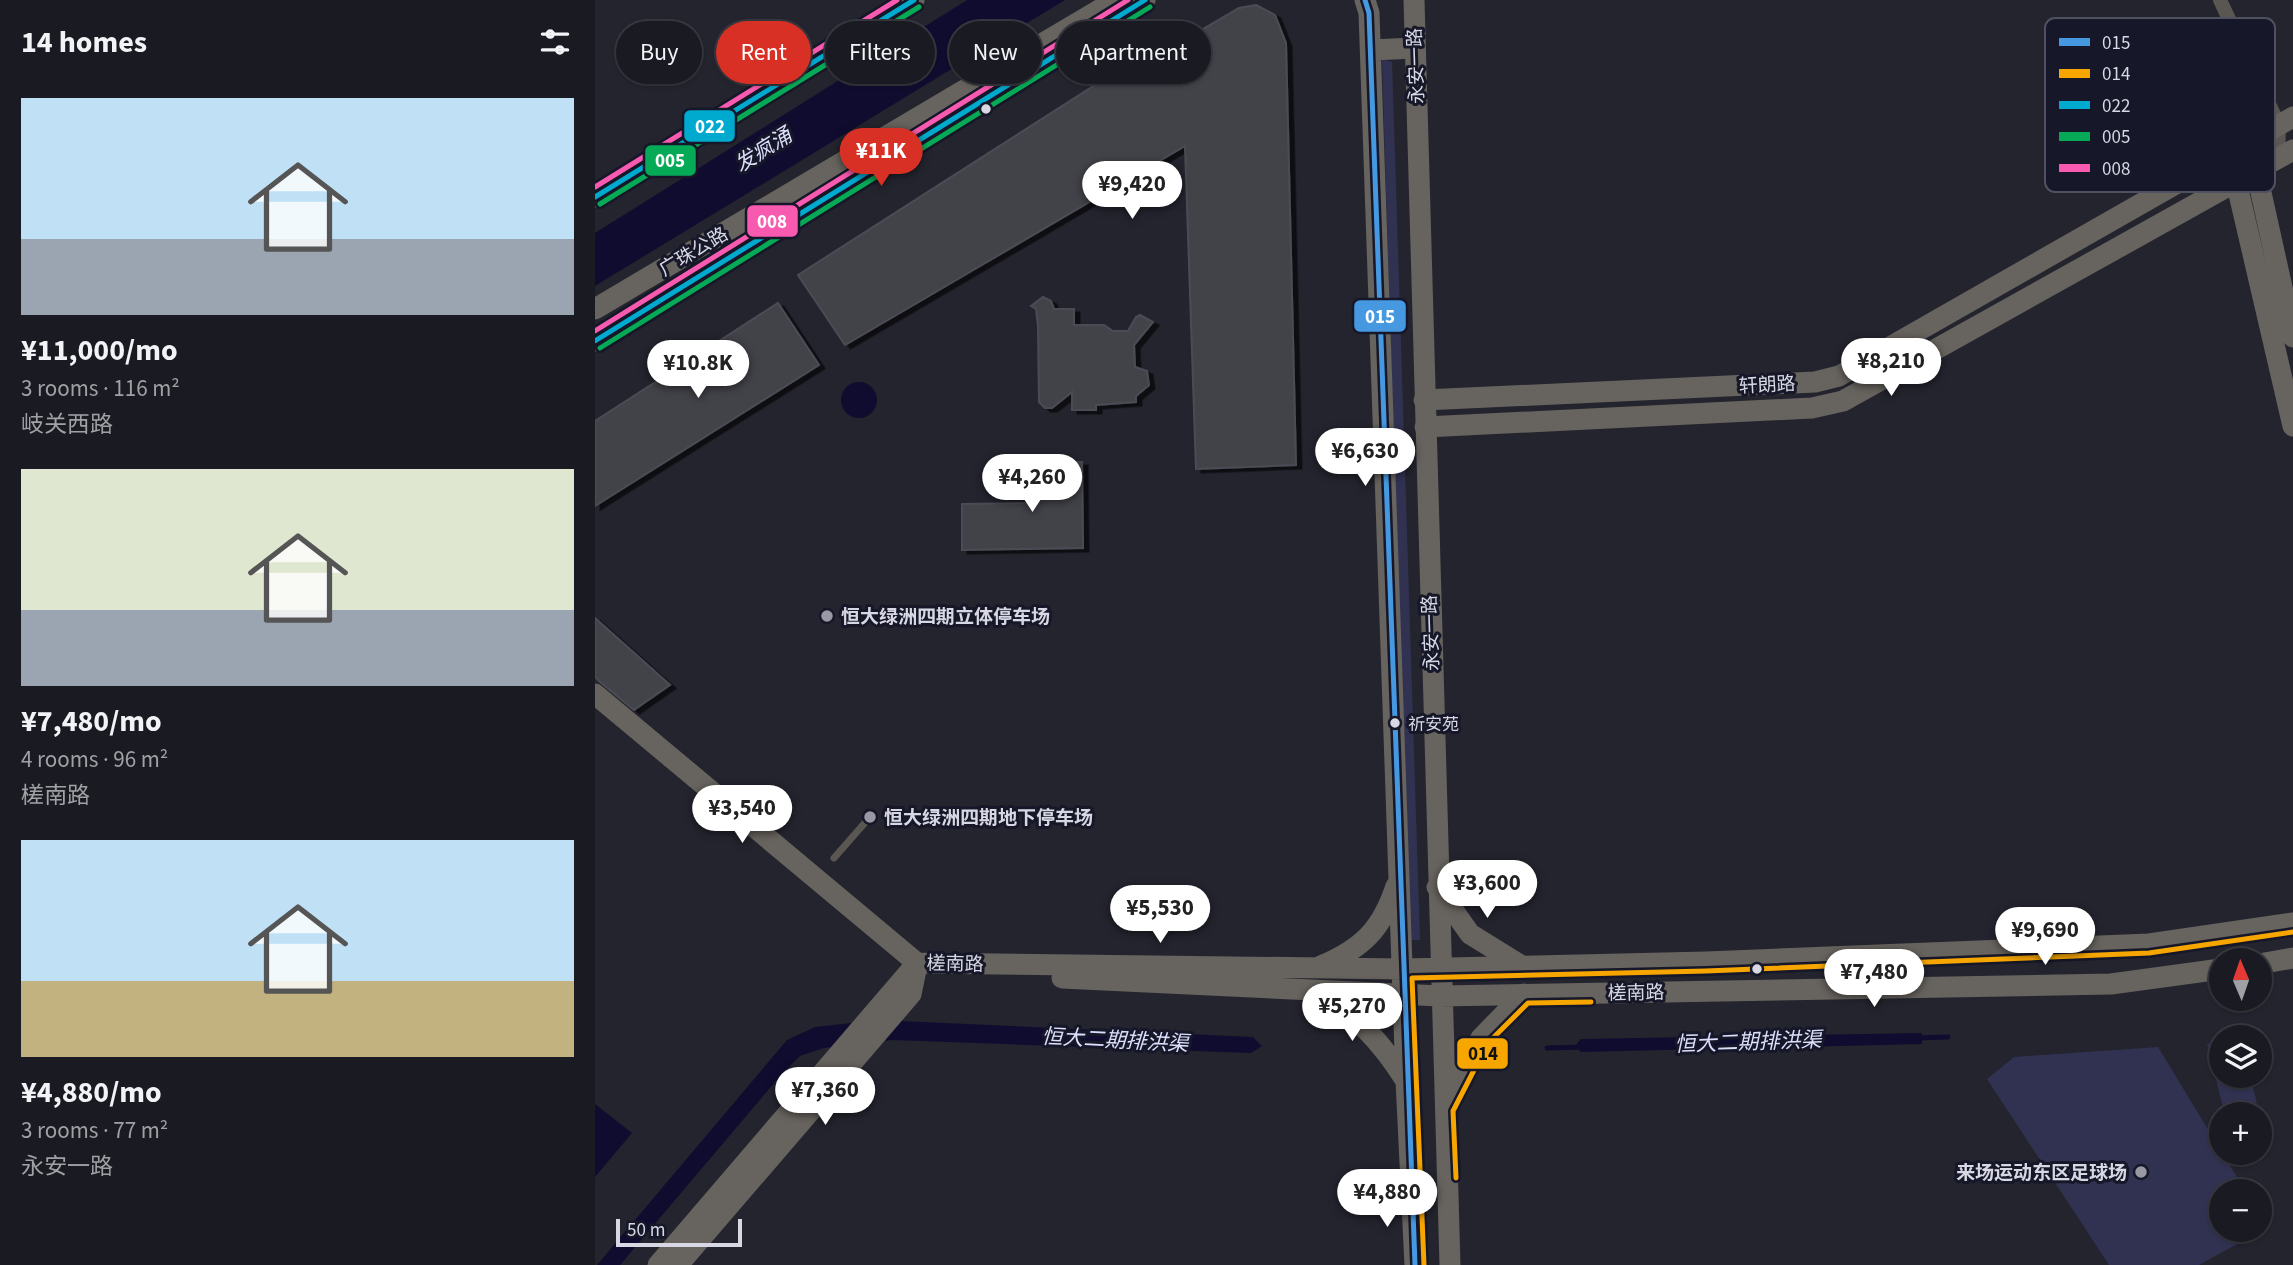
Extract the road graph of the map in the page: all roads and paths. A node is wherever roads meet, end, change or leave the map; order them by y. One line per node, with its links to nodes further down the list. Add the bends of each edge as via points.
1 (914, 0): 17 (main road)
2 (1116, 0): 18 (main road, 广珠公路)
3 (1145, 0): 20 (main road)
4 (1365, 0): 9 (main road, 永安一路)
5 (1414, 0): 8 (main road, 永安一路)
6 (2220, 0): 7 (street)
7 (2230, 18)
8 (1415, 48): 9 (main road); 21 (main road, 永安一路)
9 (1371, 50): 27 (main road, 永安一路)
10 (2275, 101): 11 (street)
11 (2286, 121): 12 (street)
12 (2286, 154)
13 (2161, 192): 21 (main road, 轩朗路, via 1839,376 1815,382)
14 (2216, 192): 23 (main road, 轩朗路, via 1843,401 1812,408)
15 (2239, 192): 22 (main road)
16 (2261, 192): 19 (main road)
17 (595, 197)
18 (595, 309)
19 (2293, 337)
20 (595, 341)
21 (1424, 400): 23 (main road, 永安一路)
22 (2293, 426)
23 (1425, 427): 28 (main road, 永安一路)
24 (595, 694): 33 (main road)
25 (870, 817): 26 (lane)
26 (834, 858)
27 (1399, 877): 35 (main road, via 1377,927 1361,944); 36 (main road, 永安一路)
28 (1437, 887): 34 (main road, via 1470,934); 37 (main road, 永安一路)
29 (2293, 923): 30 (main road, 槎南路, via 2149,944)
30 (2065, 947): 34 (main road, 槎南路); 39 (main road)
31 (2293, 958): 32 (main road)
32 (2272, 962)
33 (917, 963): 35 (main road, 槎南路); 40 (main road, 槎南路, via 1075,979); 47 (main road); 48 (main road, via 911,994)
34 (1524, 967): 37 (main road, 槎南路)
35 (1317, 968): 36 (main road, 槎南路)
36 (1403, 969): 37 (main road, 槎南路); 42 (main road, 永安一路)
37 (1439, 969): 43 (main road, 永安一路)
38 (2209, 971): 39 (main road, 槎南路, via 2111,984)
39 (2066, 985): 41 (main road, 槎南路)
40 (1310, 991): 42 (main road, 槎南路); 44 (main road, via 1361,1023 1380,1042)
41 (1524, 994): 43 (main road, 槎南路); 45 (main road, via 1481,1038)
42 (1403, 995): 43 (main road, 槎南路); 44 (main road, 永安一路)
43 (1440, 996): 45 (main road, 永安一路)
44 (1406, 1082): 46 (main road, 永安一路)
45 (1444, 1109): 51 (main road, 永安一路)
46 (1411, 1195): 49 (main road); 50 (main road, 永安一路)
47 (658, 1265)
48 (678, 1265)
49 (1405, 1265)
50 (1415, 1265)
51 (1450, 1265)

